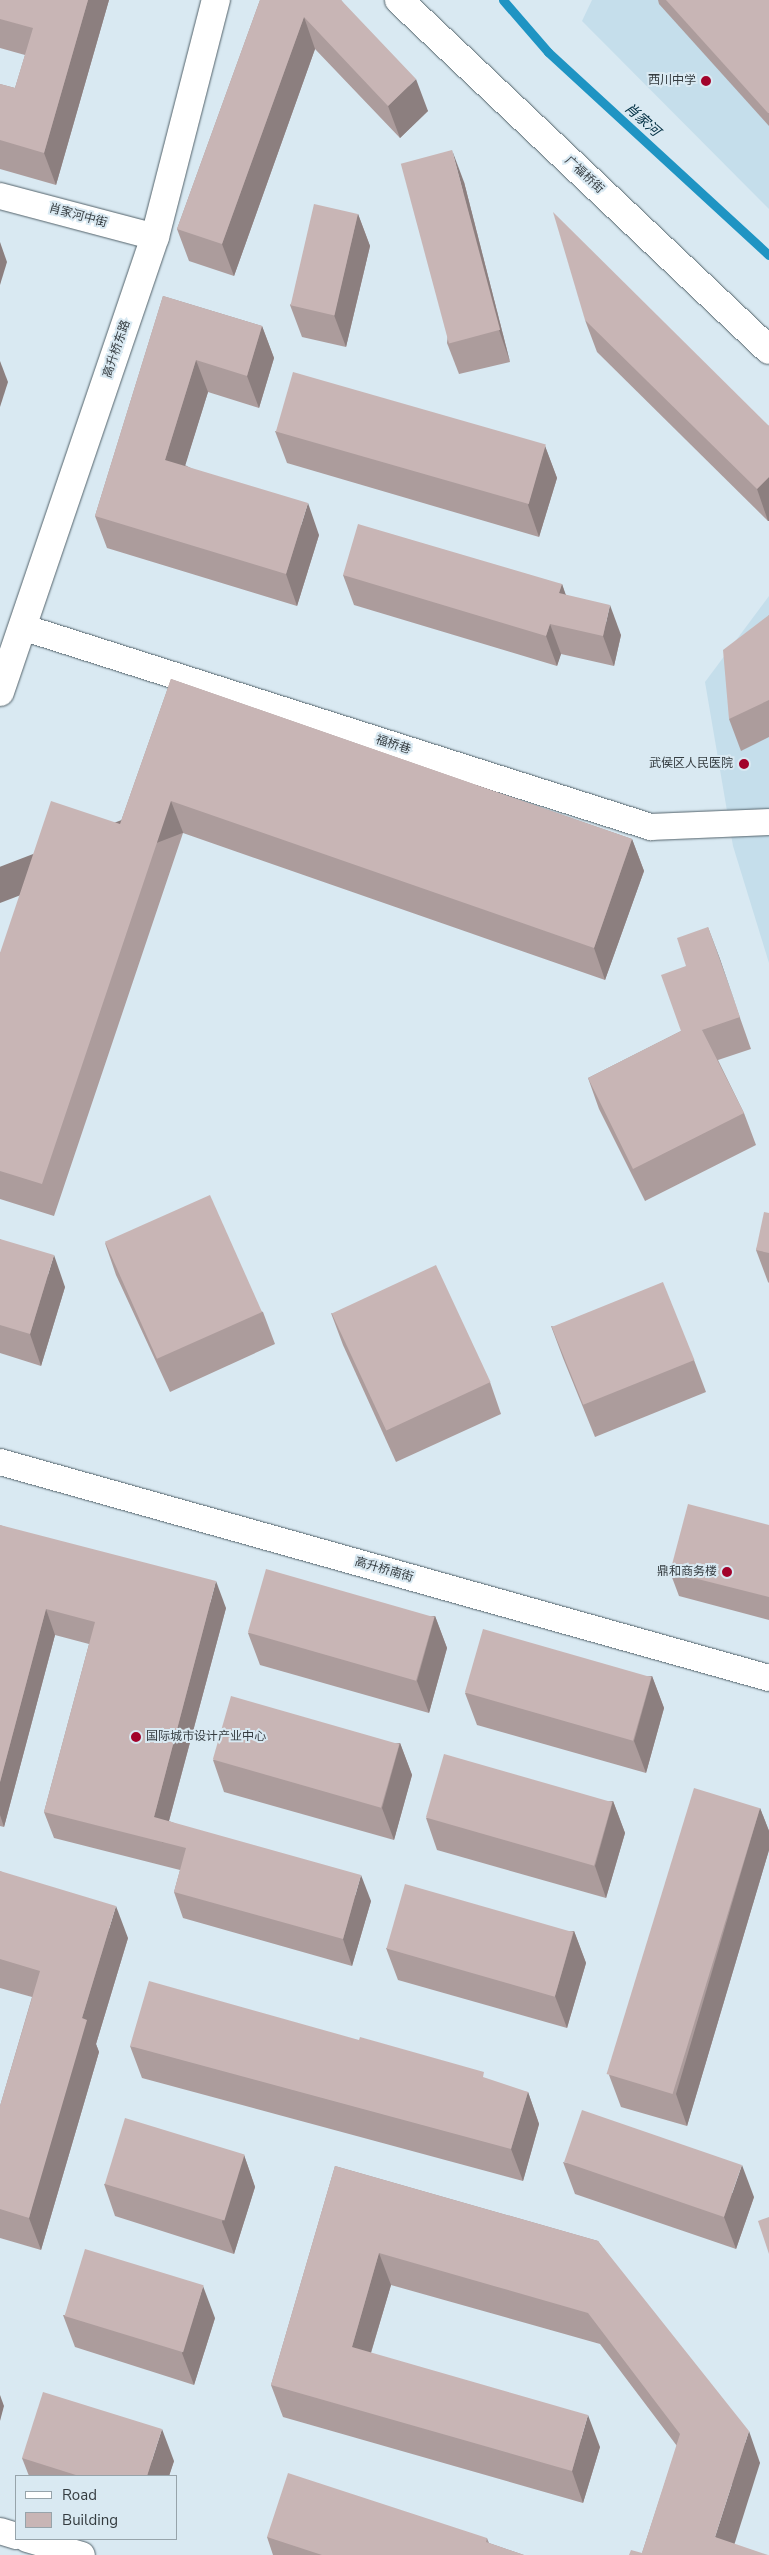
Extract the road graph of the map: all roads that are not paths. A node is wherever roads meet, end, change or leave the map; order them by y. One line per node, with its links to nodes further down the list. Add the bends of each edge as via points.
1 (216, 0): 4 (street, 高升桥东路)
2 (399, 0): 5 (street, 广福桥街)
3 (0, 196): 4 (street, 肖家河中街)
4 (155, 237): 6 (street, 高升桥东路)
5 (769, 350)
6 (22, 627): 7 (street, 高升桥东路); 8 (street, 福桥巷, via 651,827)
7 (0, 692)
8 (769, 822)
9 (0, 1462): 10 (street, 高升桥南街)
10 (769, 1678)
11 (0, 2531): 12 (street)
12 (15, 2536)
13 (30, 2540): 14 (street)
14 (82, 2555)

